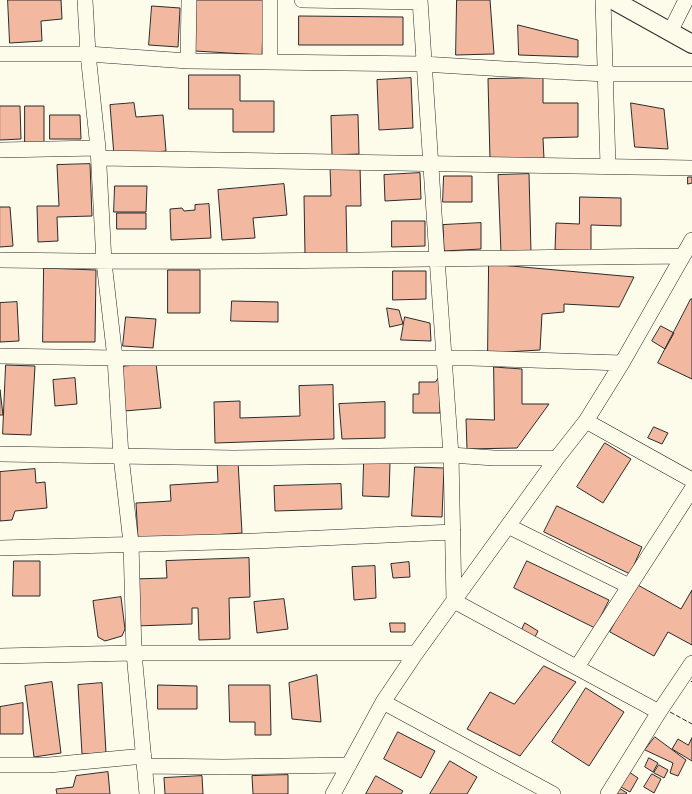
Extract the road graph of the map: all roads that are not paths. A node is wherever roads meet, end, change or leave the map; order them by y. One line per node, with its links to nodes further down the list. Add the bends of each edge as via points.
1 (85, 0): 12 (street)
2 (189, 0): 13 (street)
3 (270, 0): 14 (street)
4 (302, 0): 8 (street)
5 (603, 0): 16 (street)
6 (613, 0): 9 (street)
7 (686, 0): 9 (street)
8 (420, 1): 15 (street)
9 (670, 32): 10 (street)
10 (692, 44)
11 (0, 54): 12 (street)
12 (88, 54): 13 (street); 19 (street)
13 (188, 61): 14 (street)
14 (270, 61): 15 (street)
15 (424, 64): 16 (street); 20 (street)
16 (606, 74): 17 (street); 21 (street)
17 (692, 74)
18 (0, 150): 19 (street)
19 (98, 153): 20 (street); 27 (street)
20 (430, 164): 21 (street); 25 (street)
21 (608, 166): 22 (street)
22 (692, 168)
23 (692, 240): 24 (street)
24 (683, 256): 25 (street); 31 (street)
25 (437, 258): 27 (street); 30 (street)
26 (0, 260): 27 (street)
27 (104, 262): 29 (street)
28 (0, 356): 29 (street)
29 (115, 358): 30 (street); 35 (street)
30 (445, 358): 31 (street); 34 (street)
31 (622, 363): 32 (street)
32 (586, 421): 36 (street); 37 (street)
33 (0, 454): 35 (street)
34 (451, 455): 35 (street, via 234,458); 36 (street); 40 (street)
35 (121, 456): 41 (street)
36 (558, 458): 39 (street)
37 (692, 480)
38 (692, 489): 43 (street)
39 (508, 526): 43 (street); 44 (street)
40 (452, 532): 41 (street, via 255,541); 44 (street)
41 (132, 543): 42 (street); 45 (street)
42 (0, 548)
43 (629, 586): 49 (street)
44 (454, 601): 46 (street); 49 (street)
45 (134, 653): 46 (street); 47 (street); 52 (street)
46 (416, 653): 50 (street)
47 (0, 656)
48 (692, 663): 51 (street)
49 (577, 667): 51 (street)
50 (383, 702): 54 (street); 57 (street)
51 (659, 712): 58 (street)
52 (144, 761): 53 (street); 54 (street); 55 (street)
53 (0, 765)
54 (348, 765): 56 (street)
55 (147, 794)
56 (333, 794)
57 (553, 794)
58 (608, 794)

